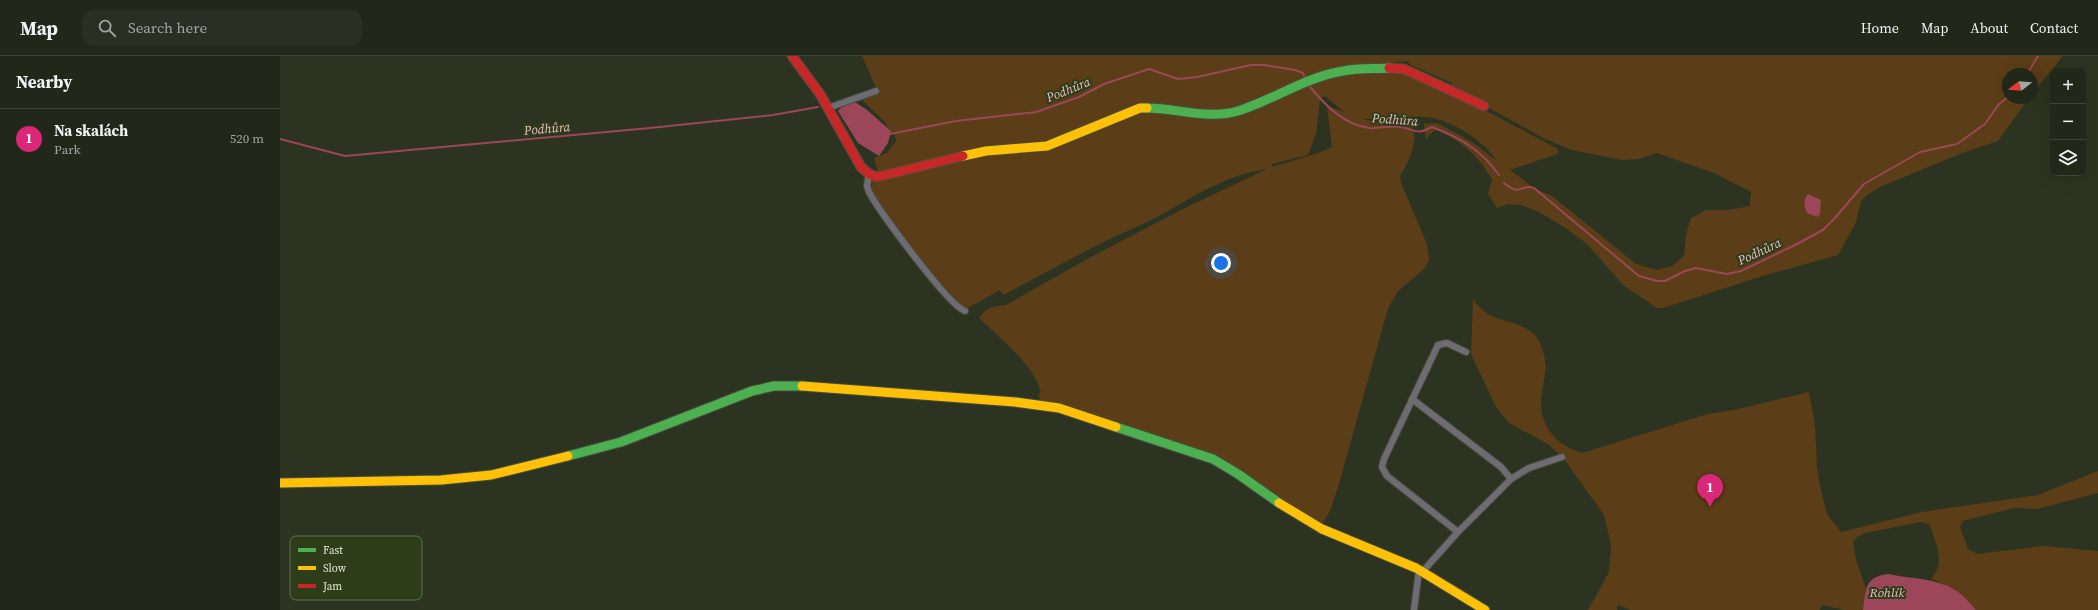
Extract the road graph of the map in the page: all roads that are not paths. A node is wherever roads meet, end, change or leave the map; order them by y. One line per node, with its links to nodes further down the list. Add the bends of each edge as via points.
1 (792, 56): 4 (main road)
2 (876, 91): 4 (street)
3 (1484, 106): 5 (main road, via 1404,69 1343,71 1305,83 1237,111 1209,115 1160,108 1140,108 1047,146 986,151 888,176 877,177)
4 (828, 108): 5 (main road, via 862,167)
5 (869, 174): 6 (street, via 869,192 898,235 944,292)
6 (966, 311)
7 (1466, 352): 8 (street, via 1447,343 1438,344)
8 (1412, 399): 10 (street, via 1501,467); 12 (street, via 1384,459 1382,470)
9 (1562, 457): 10 (street, via 1529,468)
10 (1511, 479): 12 (street)
11 (280, 483): 13 (main road, via 441,480 491,475 621,442 760,389 782,385 813,385 1016,402 1070,411 1213,459 1229,467 1309,523)
12 (1458, 532): 13 (street)
13 (1421, 570): 14 (street); 15 (main road)
14 (1414, 610)
15 (1485, 610)

